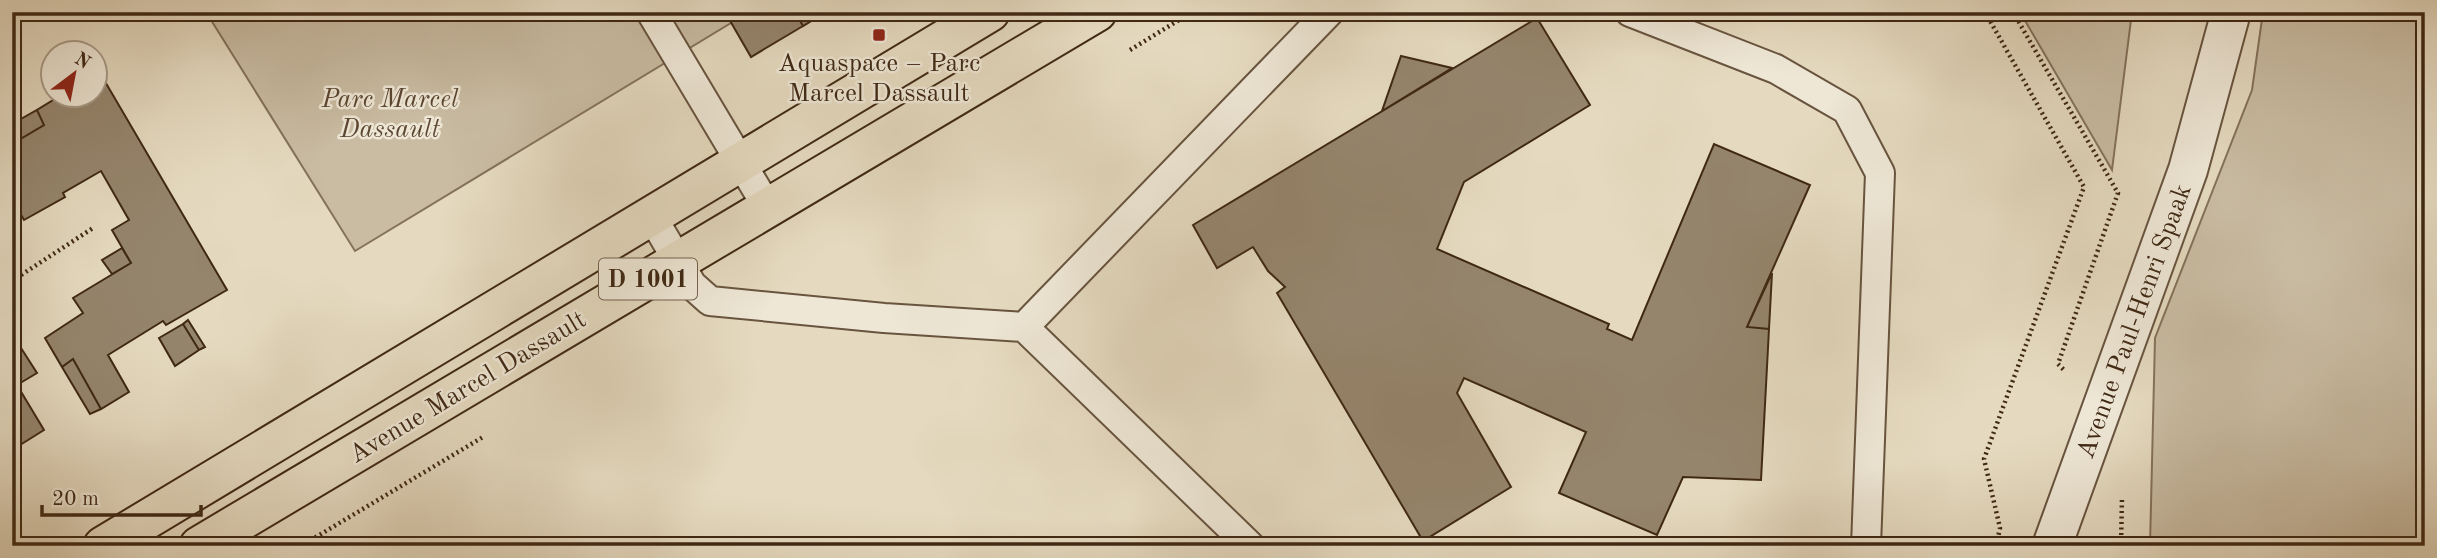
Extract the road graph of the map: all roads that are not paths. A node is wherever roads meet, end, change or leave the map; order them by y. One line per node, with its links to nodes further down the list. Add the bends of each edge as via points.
1 (651, 12): 9 (lane)
2 (990, 12): 9 (main road, Avenue Marcel Dassault / D 1001)
3 (1097, 12): 10 (main road, Avenue Marcel Dassault / D 1001)
4 (1329, 12): 13 (lane)
5 (1630, 12): 17 (lane, via 1776,69 1847,110 1880,173)
6 (2211, 12): 8 (street, Avenue Paul-Henri Spaak)
7 (2231, 12): 8 (street, Avenue Paul-Henri Spaak)
8 (2209, 96): 18 (street, Avenue Paul-Henri Spaak, via 2188,170)
9 (741, 162): 10 (lane); 11 (main road, Avenue Marcel Dassault / D 1001)
10 (768, 208): 12 (main road, Avenue Marcel Dassault / D 1001)
11 (651, 215): 12 (lane); 14 (main road, Avenue Marcel Dassault / D 1001)
12 (678, 261): 13 (lane, via 692,285 710,301); 15 (main road, Avenue Marcel Dassault / D 1001)
13 (1024, 327): 16 (lane)
14 (103, 546)
15 (199, 546)
16 (1250, 546)
17 (1866, 546)
18 (2052, 546)

